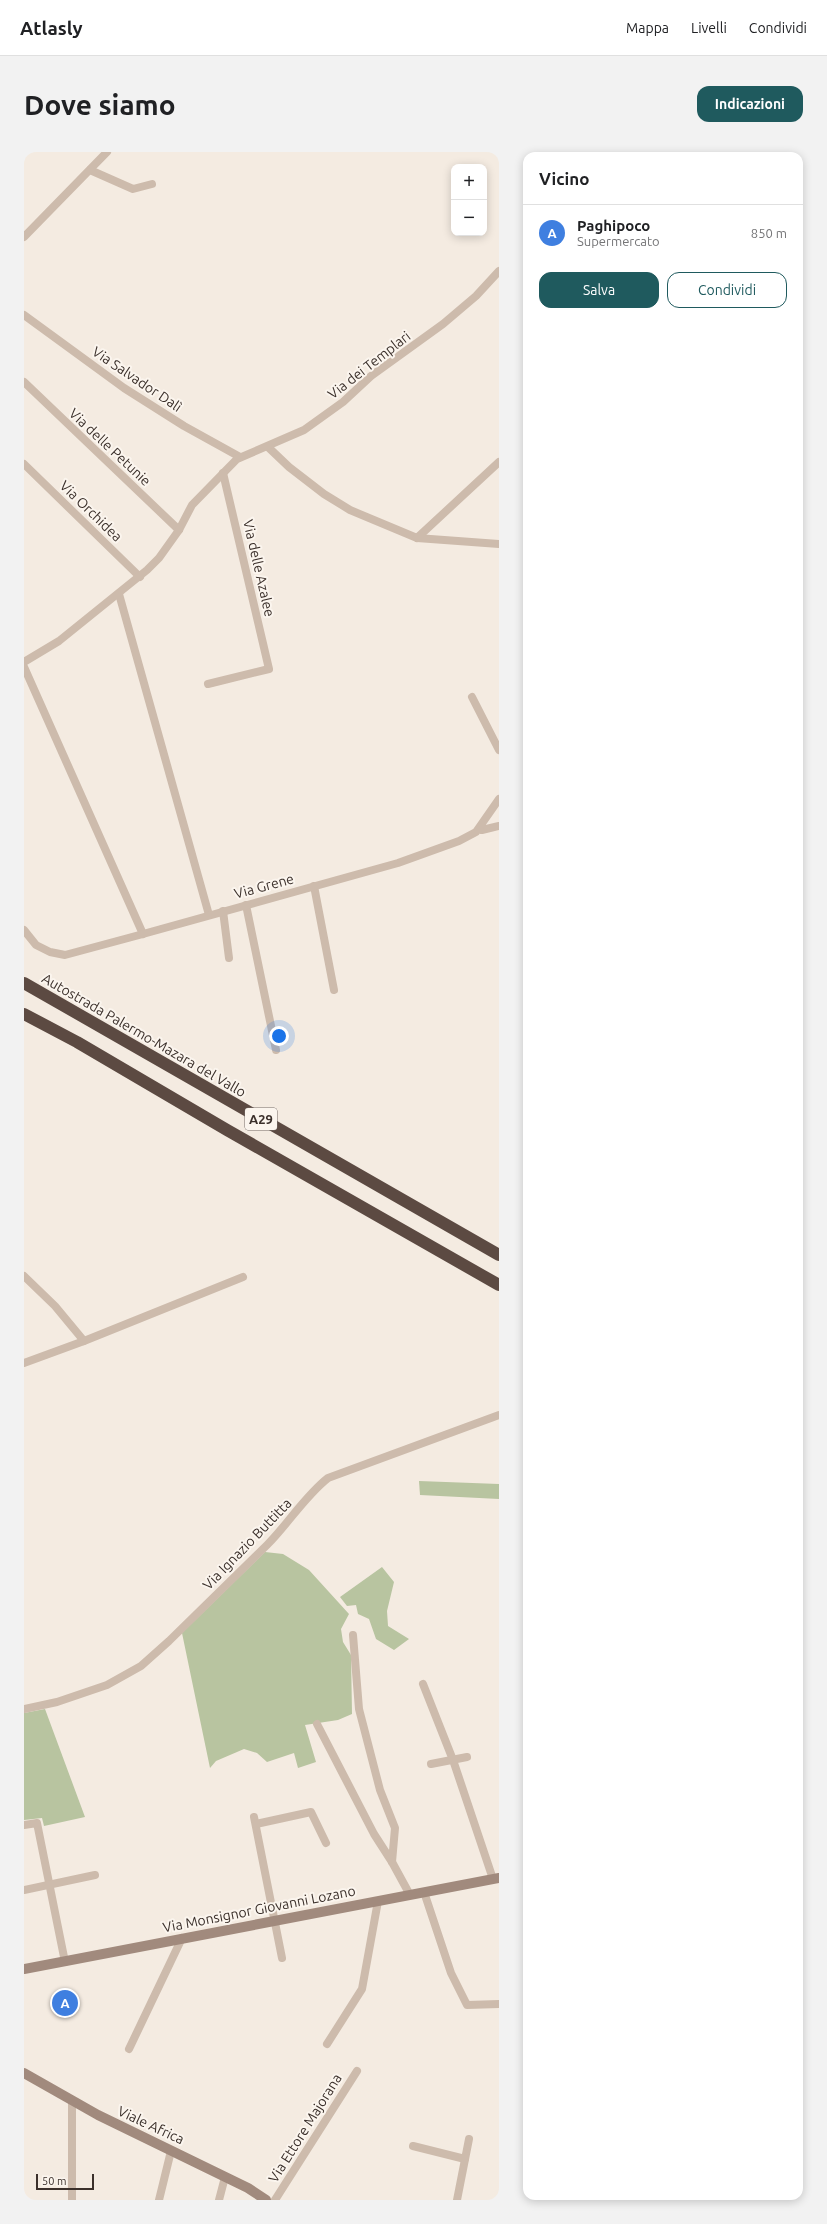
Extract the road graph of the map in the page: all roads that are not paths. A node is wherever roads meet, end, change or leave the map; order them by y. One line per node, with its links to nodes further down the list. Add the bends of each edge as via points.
1 (107, 152): 2 (street)
2 (90, 170): 3 (street, via 133,189); 4 (street)
3 (152, 184)
4 (24, 237)
5 (499, 271): 8 (street, Via dei Templari, via 476,296 443,324 371,376 343,402 304,430)
6 (24, 315): 9 (street, Via Salvador Dalì, via 124,388)
7 (24, 382): 13 (street, Via delle Petunie)
8 (268, 447): 9 (street, Via dei Templari); 14 (street, via 324,494 350,510)
9 (240, 457): 12 (street)
10 (499, 462): 14 (street)
11 (24, 464): 16 (street, Via Orchidea)
12 (223, 473): 13 (street, via 192,505); 20 (street, Via delle Azalee, via 269,669)
13 (179, 530): 16 (street, via 159,558)
14 (417, 538): 15 (street)
15 (499, 544)
16 (140, 577): 17 (street)
17 (119, 594): 18 (street, via 59,641); 29 (street)
18 (24, 662)
19 (24, 667): 31 (street)
20 (208, 684)
21 (472, 697): 22 (street)
22 (499, 750)
23 (499, 799): 26 (street, Via Grene, via 476,832 459,841 398,863)
24 (499, 826): 25 (street)
25 (482, 830)
26 (314, 886): 27 (street, Via Grene); 34 (street)
27 (246, 905): 28 (street, Via Grene); 36 (street)
28 (223, 911): 29 (street, Via Grene); 32 (street)
29 (209, 915): 31 (street, Via Grene)
30 (24, 930): 31 (street, Via Grene, via 36,945 50,952 65,955)
31 (143, 934)
32 (229, 958)
33 (24, 983): 37 (highway, Autostrada Palermo-Mazara del Vallo / A29)
34 (334, 990)
35 (24, 1014): 40 (highway, A29)
36 (276, 1050)
37 (499, 1255)
38 (24, 1276): 41 (street, via 55,1306)
39 (243, 1277): 41 (street)
40 (499, 1285)
41 (84, 1341): 42 (street)
42 (24, 1363)
43 (499, 1415): 46 (street, Via Ignazio Buttitta, via 328,1478 315,1488 285,1527 152,1658 106,1685 57,1702)
44 (353, 1635): 53 (street, via 359,1709 380,1790 395,1828)
45 (423, 1684): 49 (street)
46 (24, 1709)
47 (317, 1724): 53 (street, via 374,1834)
48 (467, 1757): 49 (street)
49 (453, 1760): 50 (street); 55 (street)
50 (431, 1764)
51 (24, 1825): 56 (street, via 37,1822)
52 (326, 1843): 61 (street, via 311,1812 255,1820)
53 (392, 1862): 59 (street)
54 (95, 1875): 56 (street)
55 (496, 1879): 58 (main road, Via Monsignor Giovanni Lozano)
56 (49, 1884): 57 (street); 64 (street)
57 (24, 1890)
58 (424, 1892): 59 (main road, Via Monsignor Giovanni Lozano); 66 (street, via 450,1973 467,2005)
59 (410, 1895): 60 (main road, Via Monsignor Giovanni Lozano)
60 (378, 1901): 61 (main road, Via Monsignor Giovanni Lozano); 67 (street, via 362,1989)
61 (274, 1920): 62 (main road, Via Monsignor Giovanni Lozano); 63 (street)
62 (182, 1938): 64 (main road, Via Monsignor Giovanni Lozano); 68 (street)
63 (282, 1958)
64 (65, 1962): 65 (main road, Via Monsignor Giovanni Lozano)
65 (24, 1970)
66 (499, 2004)
67 (327, 2044)
68 (129, 2049)
69 (357, 2071): 81 (street, Via Ettore Majorana)
70 (24, 2073): 71 (main road, Viale Africa)
71 (72, 2101): 74 (main road, Viale Africa); 77 (street)
72 (469, 2139): 75 (street)
73 (413, 2146): 75 (street)
74 (171, 2151): 76 (main road, Viale Africa); 78 (street)
75 (465, 2159): 82 (street)
76 (225, 2177): 79 (street); 80 (main road, Viale Africa)
77 (72, 2200)
78 (159, 2200)
79 (219, 2200)
80 (266, 2200)
81 (275, 2200)
82 (457, 2200)

